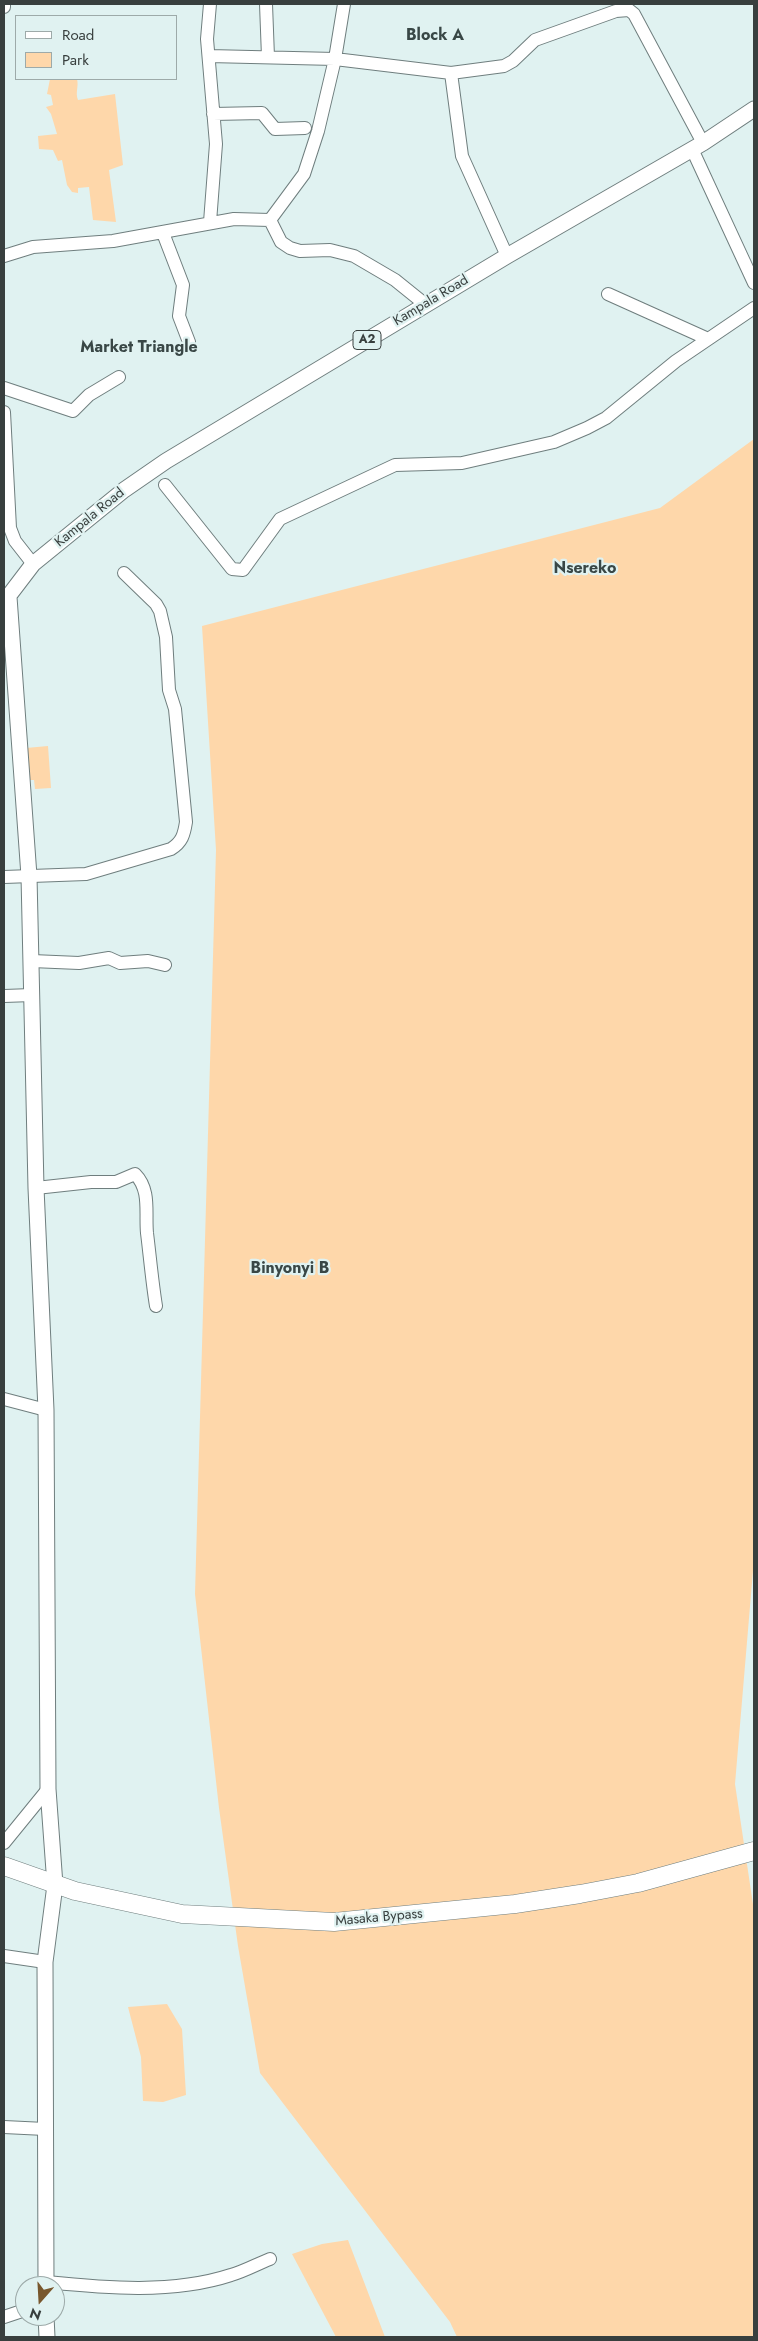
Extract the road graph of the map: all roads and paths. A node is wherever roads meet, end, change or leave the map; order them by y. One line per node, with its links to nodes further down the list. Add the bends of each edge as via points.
1 (210, 4): 4 (street)
2 (266, 4): 5 (street)
3 (344, 4): 6 (street)
4 (209, 56): 5 (street); 9 (street)
5 (268, 57): 6 (street)
6 (335, 59): 7 (street); 12 (street, via 318,132 304,174)
7 (451, 73): 11 (street, via 504,66 535,40 616,11 629,10 634,14); 16 (street, via 462,156)
8 (754, 109): 11 (main road, Kampala Road / A2)
9 (214, 114): 10 (street, via 262,112 275,129); 13 (street, via 216,144)
10 (305, 128)
11 (697, 146): 16 (main road, Kampala Road / A2); 17 (street)
12 (270, 220): 13 (street); 19 (street, via 281,242 290,248 330,250 354,256 395,280)
13 (210, 222): 14 (street)
14 (163, 233): 15 (street, via 33,247); 22 (street, via 183,285 178,316)
15 (4, 256)
16 (507, 256): 19 (main road, Kampala Road / A2)
17 (754, 283)
18 (608, 294): 21 (street)
19 (426, 305): 28 (main road, Kampala Road / A2, via 166,461 124,490)
20 (754, 308): 21 (street)
21 (708, 339): 27 (street, via 606,418 554,442 462,463 395,465 327,499 291,512 280,519 243,570 232,569)
22 (189, 342)
23 (119, 377): 24 (street, via 89,395 73,411)
24 (4, 388)
25 (4, 412): 26 (street)
26 (5, 452): 28 (street, via 10,528 15,541)
27 (165, 485)
28 (33, 564): 30 (main road, Kampala Road / A2)
29 (124, 573): 31 (street, via 156,604 166,637 179,745 186,822 184,833 180,843 171,849 86,874)
30 (6, 599): 31 (main road)
31 (29, 876): 32 (street); 33 (main road)
32 (4, 877)
33 (32, 961): 34 (street, via 79,963 109,958 120,963 148,961); 35 (main road)
34 (165, 964)
35 (32, 995): 36 (street); 37 (main road)
36 (4, 996)
37 (36, 1188): 38 (street, via 116,1182 136,1174 145,1193); 40 (main road)
38 (156, 1306)
39 (4, 1399): 40 (street)
40 (46, 1410): 41 (main road)
41 (48, 1789): 42 (street); 45 (main road)
42 (4, 1843)
43 (754, 1851): 45 (highway, Masaka Bypass, via 638,1883 580,1894 515,1904 334,1922 182,1914)
44 (4, 1866): 45 (highway, Masaka Bypass)
45 (55, 1885): 47 (main road)
46 (4, 1956): 47 (street)
47 (45, 1962): 49 (main road)
48 (4, 2127): 49 (street)
49 (45, 2128): 51 (main road)
50 (270, 2259): 52 (street, via 232,2275 186,2284 136,2288)
51 (46, 2276)
52 (65, 2285)

